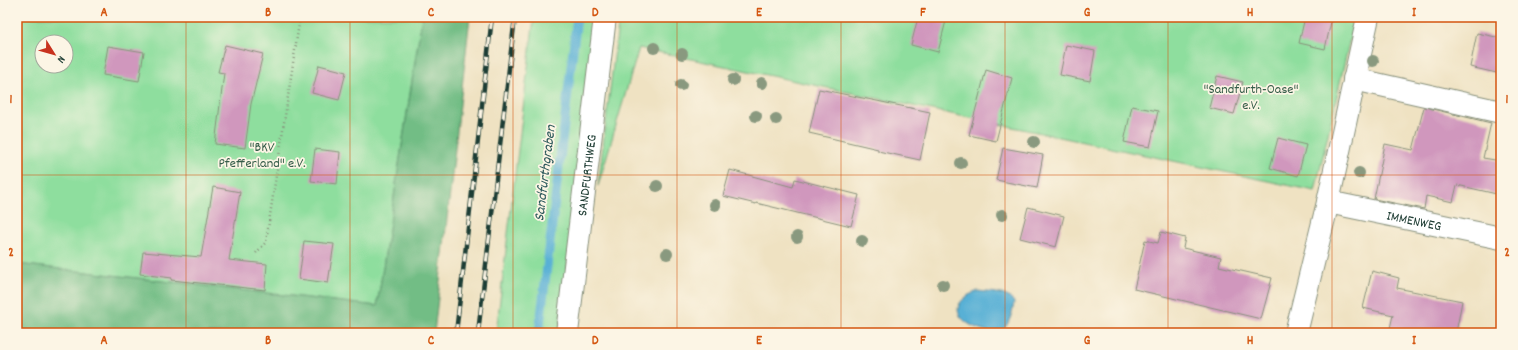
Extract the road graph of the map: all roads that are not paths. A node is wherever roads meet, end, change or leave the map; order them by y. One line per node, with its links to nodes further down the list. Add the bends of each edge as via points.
1 (605, 17): 7 (street, SANDFURTHWEG)
2 (1368, 17): 3 (street)
3 (1354, 79): 4 (street); 5 (street)
4 (1501, 112)
5 (1328, 202): 6 (street, IMMENWEG); 8 (street)
6 (1501, 238)
7 (567, 333)
8 (1296, 333)

